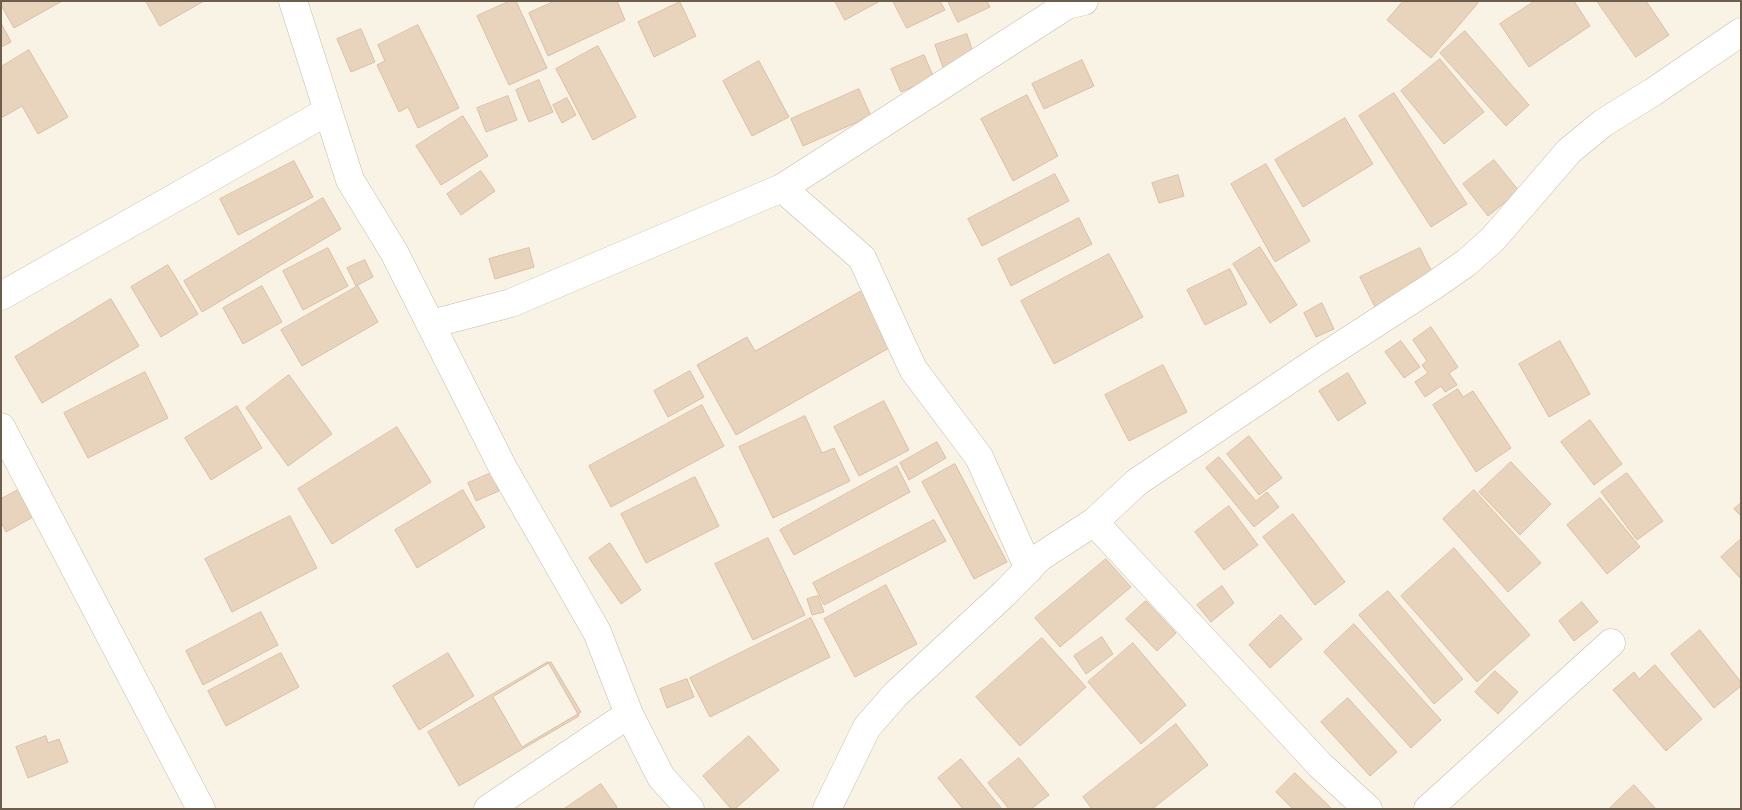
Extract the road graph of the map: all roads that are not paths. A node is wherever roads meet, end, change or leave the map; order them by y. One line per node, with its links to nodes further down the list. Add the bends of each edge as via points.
1 (293, 1): 4 (street)
2 (1084, 1): 5 (street, via 1067,4)
3 (1741, 32): 9 (street, via 1603,123 1569,151 1493,239 1466,262 1137,482)
4 (328, 111): 6 (street); 7 (street, via 350,180 394,252)
5 (782, 188): 7 (street, via 511,303); 10 (street, via 862,258 913,369 979,457)
6 (1, 296)
7 (431, 324): 12 (street, via 503,468 597,632)
8 (1, 427): 13 (street)
9 (1094, 522): 10 (street, via 1040,557); 17 (street, via 1320,765)
10 (1029, 569): 16 (street, via 896,694 867,727)
11 (1610, 643): 18 (street)
12 (629, 714): 14 (street); 15 (street, via 660,777)
13 (201, 809)
14 (488, 809)
15 (690, 809)
16 (827, 809)
17 (1368, 809)
18 (1428, 809)

